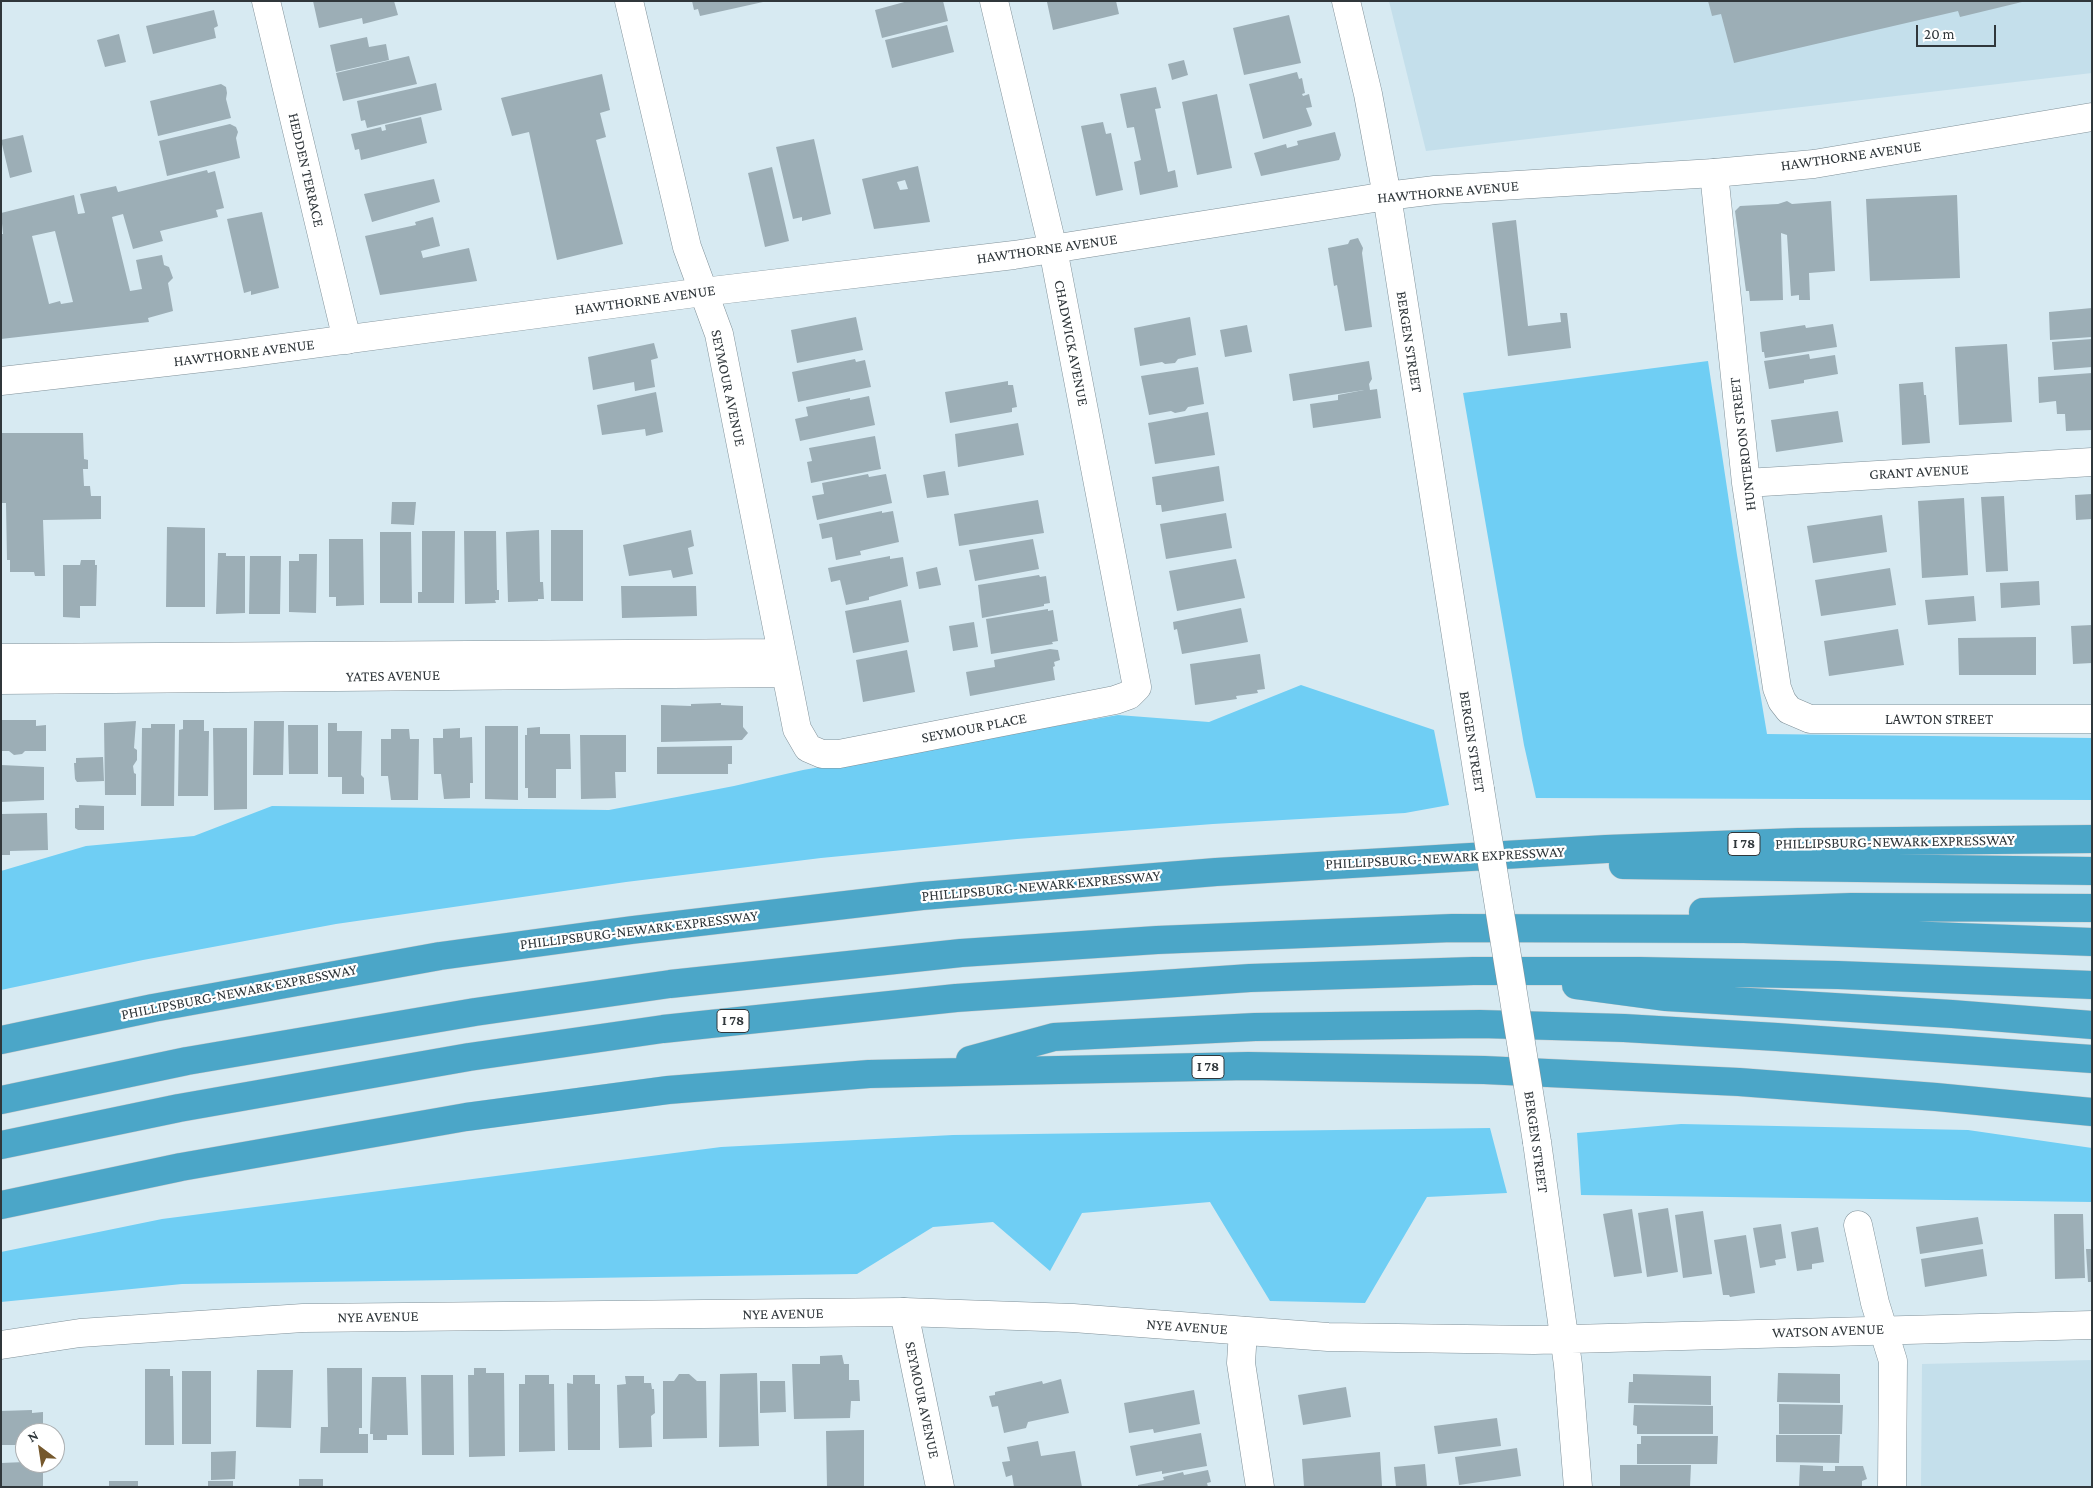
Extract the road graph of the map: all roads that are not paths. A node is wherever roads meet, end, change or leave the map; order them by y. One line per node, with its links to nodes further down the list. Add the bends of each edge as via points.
1 (266, 1): 10 (street, HEDDEN TERRACE)
2 (629, 1): 9 (street, SEYMOUR AVENUE, via 687,247)
3 (994, 1): 8 (street, CHADWICK AVENUE)
4 (1346, 1): 7 (street, BERGEN STREET)
5 (2092, 117): 6 (street, HAWTHORNE AVENUE, via 1814,164)
6 (1714, 173): 7 (street, HAWTHORNE AVENUE, via 1435,190); 13 (street, HUNTERDON STREET)
7 (1387, 196): 8 (street, HAWTHORNE AVENUE); 42 (street, BERGEN STREET, bridge, via 1537,1142)
8 (1053, 249): 9 (street, HAWTHORNE AVENUE); 17 (street, CHADWICK AVENUE)
9 (703, 292): 10 (street, HAWTHORNE AVENUE); 15 (street, SEYMOUR AVENUE, via 719,334)
10 (347, 340): 11 (street, HAWTHORNE AVENUE)
11 (1, 381)
12 (2092, 462): 13 (street, GRANT AVENUE)
13 (1746, 483): 18 (street, HUNTERDON STREET, via 1778,688)
14 (1, 658): 15 (street, YATES AVENUE)
15 (783, 663): 16 (street, YATES AVENUE); 20 (street, SEYMOUR AVENUE, via 797,729)
16 (1, 680)
17 (1137, 687): 20 (street, SEYMOUR PLACE, via 1115,700 848,752 822,754)
18 (1789, 710): 19 (street, LAWTON STREET, via 1810,719)
19 (2092, 718)
20 (808, 748)
21 (2092, 839): 22 (highway, PHILLIPSBURG-NEWARK EXPRESSWAY / I 78, via 1696,845)
22 (1396, 863): 23 (highway); 30 (highway, PHILLIPSBURG-NEWARK EXPRESSWAY / I 78, via 1021,887 632,930 345,972)
23 (2092, 870)
24 (2092, 908): 25 (highway, via 1776,908)
25 (1397, 931): 26 (highway, via 1744,929); 33 (highway, via 1157,940 961,953 689,982 524,1004 283,1044)
26 (2092, 942)
27 (1473, 971): 28 (highway, I 78, via 1828,974); 29 (highway, via 1666,997); 35 (highway, I 78, via 1260,978 860,1006 566,1042 371,1073)
28 (2092, 985)
29 (2092, 1025)
30 (1, 1040)
31 (2092, 1059): 32 (highway, via 1633,1029 1345,1024 1054,1037)
32 (932, 1071): 34 (highway, I 78, via 1248,1066 1548,1072 1839,1089); 36 (highway, I 78, via 668,1090 466,1116 181,1167)
33 (1, 1100)
34 (2092, 1112)
35 (1, 1145)
36 (1, 1205)
37 (1858, 1225): 40 (street)
38 (904, 1312): 41 (street, NYE AVENUE, via 1073,1318); 43 (street, NYE AVENUE, via 303,1318 80,1333); 44 (street, SEYMOUR AVENUE)
39 (2092, 1325): 40 (street, WATSON AVENUE)
40 (1883, 1330): 42 (street, WATSON AVENUE); 47 (street, via 1893,1361)
41 (1243, 1331): 42 (street, NYE AVENUE, via 1328,1337); 45 (street, via 1241,1362)
42 (1564, 1338): 46 (street, BERGEN STREET)
43 (1, 1344)
44 (940, 1487)
45 (1260, 1487)
46 (1578, 1487)
47 (1892, 1487)

